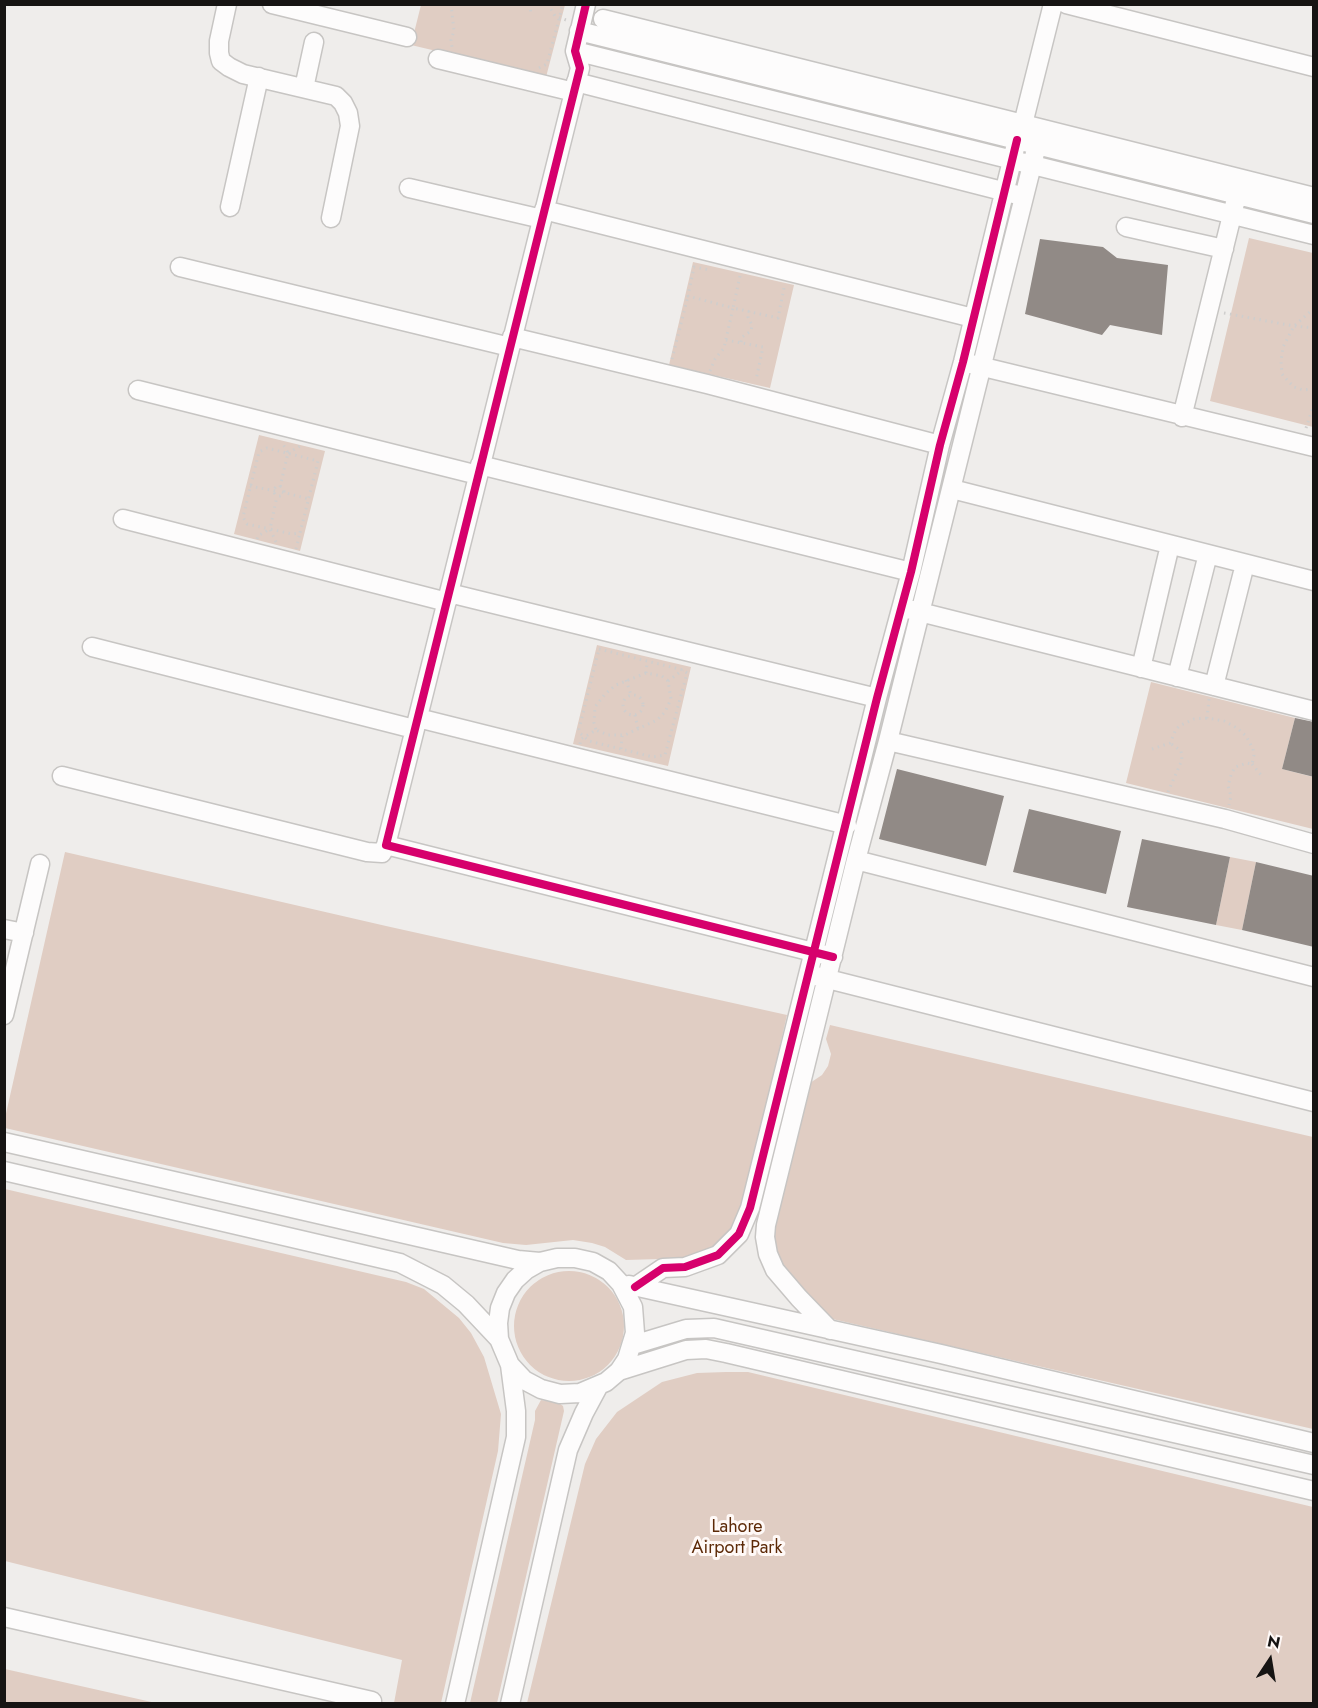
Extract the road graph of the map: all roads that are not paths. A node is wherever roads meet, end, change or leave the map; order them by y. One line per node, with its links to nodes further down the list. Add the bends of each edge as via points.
1 (227, 4): 14 (street, via 219,41 221,61)
2 (272, 4): 8 (street)
3 (586, 4): 7 (street)
4 (1053, 4): 16 (street)
5 (1066, 4): 12 (street)
6 (602, 20): 7 (street); 11 (street); 16 (street)
7 (580, 27): 13 (street)
8 (407, 37)
9 (314, 42): 15 (street)
10 (446, 55): 13 (street)
11 (593, 55): 13 (street); 17 (street)
12 (1314, 67)
13 (576, 73): 20 (street); 25 (street)
14 (259, 77): 15 (street); 24 (street)
15 (304, 88): 28 (street, via 336,96 348,113 348,140)
16 (1024, 138): 17 (street); 18 (street); 21 (street); 23 (street)
17 (1012, 161): 18 (street); 20 (street)
18 (1032, 166): 22 (street); 27 (street)
19 (409, 188): 25 (street)
20 (1005, 192): 22 (street); 33 (street)
21 (1237, 195): 26 (street); 27 (street)
22 (1025, 197): 35 (street)
23 (1314, 197)
24 (230, 207)
25 (543, 214): 33 (street); 34 (street)
26 (1314, 214)
27 (1232, 215): 30 (street); 31 (street)
28 (331, 218)
29 (1126, 227): 31 (street)
30 (1314, 235)
31 (1224, 249): 37 (street)
32 (180, 267): 34 (street)
33 (973, 318): 35 (street)
34 (512, 342): 38 (street, via 707,384); 40 (street)
35 (972, 364): 37 (street); 38 (street); 41 (street)
36 (138, 390): 40 (street)
37 (1182, 417): 39 (street)
38 (940, 445): 46 (street)
39 (1307, 446)
40 (479, 470): 46 (street); 48 (street)
41 (952, 489): 43 (street); 49 (street)
42 (123, 519): 48 (street)
43 (1170, 545): 44 (street); 51 (street)
44 (1208, 554): 45 (street); 52 (street)
45 (1245, 564): 47 (street); 53 (street)
46 (911, 572): 49 (street)
47 (1314, 581)
48 (448, 597): 54 (street); 56 (street)
49 (910, 610): 51 (street); 54 (street); 57 (street)
50 (92, 648): 56 (street)
51 (1141, 668): 52 (street)
52 (1177, 677): 53 (street)
53 (1213, 686): 55 (street)
54 (877, 698): 59 (street)
55 (1314, 711)
56 (416, 723): 59 (street); 61 (street)
57 (888, 741): 60 (street, via 1225,819); 62 (street)
58 (62, 776): 61 (street, via 367,852 382,853)
59 (847, 825): 66 (street)
60 (1314, 844)
61 (386, 845): 66 (street)
62 (856, 860): 67 (street); 69 (street)
63 (40, 864): 65 (street)
64 (4, 928): 65 (street)
65 (24, 933): 71 (street)
66 (814, 953): 67 (street); 68 (street)
67 (833, 957): 70 (street)
68 (809, 974): 70 (street); 76 (street, via 744,1225 718,1255 699,1264 663,1268)
69 (1314, 977)
70 (828, 978): 72 (street); 77 (street, via 765,1237 775,1270)
71 (4, 1015)
72 (1314, 1102)
73 (4, 1142): 75 (street)
74 (4, 1171): 78 (street, via 400,1263 444,1285)
75 (540, 1262): 76 (street, via 557,1258 593,1262); 78 (street, via 515,1280 506,1293 500,1308)
76 (628, 1285): 77 (street); 79 (street, via 636,1320)
77 (830, 1330): 83 (street)
78 (499, 1339): 80 (street)
79 (633, 1345): 81 (street); 84 (street, via 686,1329 714,1328)
80 (510, 1365): 82 (street, via 524,1380 560,1394); 88 (street, via 517,1424 514,1451)
81 (619, 1371): 82 (street); 85 (street, via 678,1352 706,1349)
82 (598, 1387): 89 (street, via 568,1450)
83 (1314, 1443)
84 (1314, 1465)
85 (1314, 1491)
86 (4, 1617): 87 (street)
87 (372, 1701)
88 (455, 1704)
89 (510, 1704)

